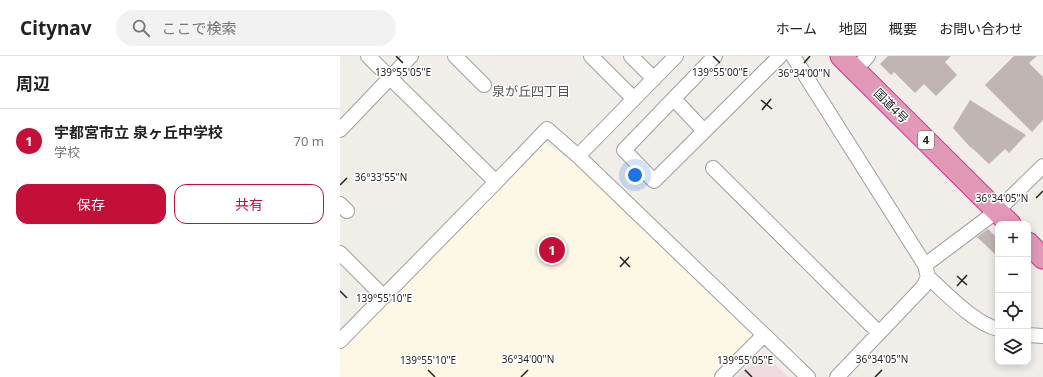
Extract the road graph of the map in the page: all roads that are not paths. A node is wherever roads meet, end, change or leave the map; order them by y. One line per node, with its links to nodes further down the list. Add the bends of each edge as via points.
1 (368, 56): 11 (street)
2 (411, 56): 11 (street)
3 (455, 56): 13 (street)
4 (591, 56): 14 (street)
5 (631, 56): 12 (street)
6 (676, 56): 12 (street)
7 (715, 56): 15 (street)
8 (780, 56): 17 (street)
9 (793, 56): 26 (street)
10 (855, 61): 22 (highway, 国道4号 / 4)
11 (390, 78): 16 (street); 21 (street)
12 (654, 79): 14 (street)
13 (484, 85)
14 (634, 99): 18 (street)
15 (674, 99): 17 (street); 17 (street, via 624,150 654,181)
16 (341, 126)
17 (704, 131)
18 (578, 156): 21 (street, via 547,129); 30 (street)
19 (1043, 166): 22 (street)
20 (713, 168): 29 (street)
21 (496, 182): 27 (street)
22 (1004, 218): 26 (street)
23 (1031, 245): 25 (highway)
24 (340, 253): 27 (street)
25 (1043, 258)
26 (927, 271): 28 (street, via 972,316); 29 (street, via 923,287)
27 (384, 297): 33 (street)
28 (995, 328)
29 (879, 333): 36 (street)
30 (764, 335): 34 (street); 35 (street)
31 (1031, 335): 32 (street)
32 (1043, 336)
33 (340, 341)
34 (722, 377)
35 (808, 377)
36 (837, 377)

